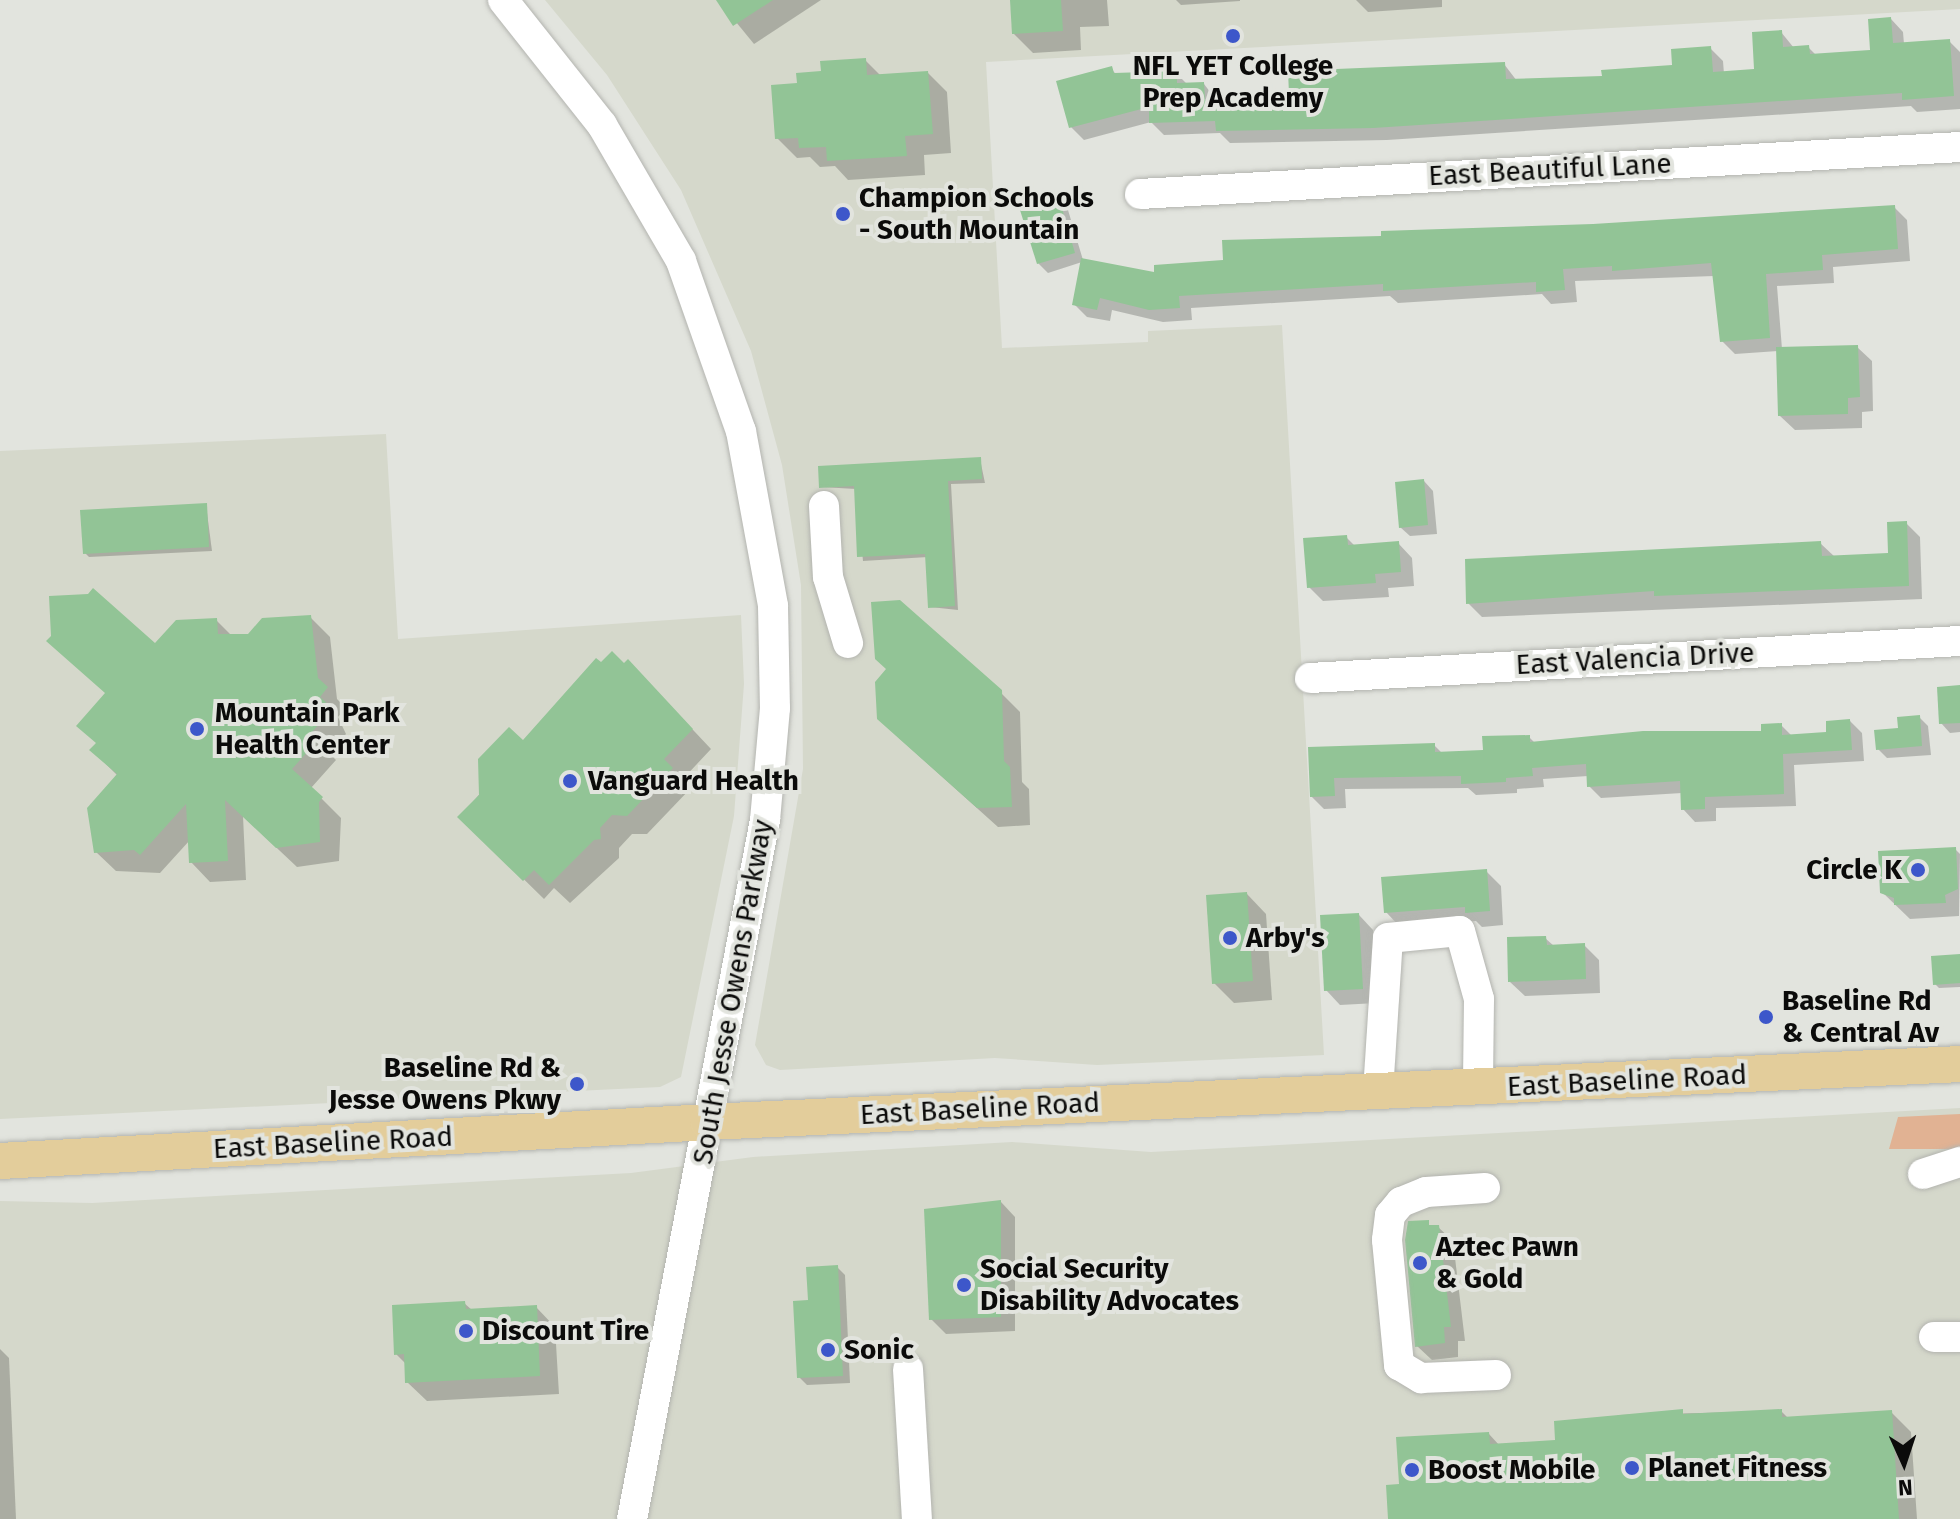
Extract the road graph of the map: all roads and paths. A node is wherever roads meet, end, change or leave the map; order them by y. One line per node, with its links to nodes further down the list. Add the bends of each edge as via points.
1 (503, 0): 11 (street, South Jesse Owens Parkway, via 602,125 681,261 731,396 763,531 775,668 770,784)
2 (1960, 147): 3 (street, East Beautiful Lane)
3 (1140, 194)
4 (824, 506): 6 (street, via 828,577)
5 (1960, 641): 7 (street, East Valencia Drive)
6 (848, 643)
7 (1310, 678)
8 (1960, 1064): 9 (main road, East Baseline Road)
9 (1478, 1087): 10 (main road, East Baseline Road); 10 (street, via 1479,999 1460,931 1388,938)
10 (1378, 1092): 11 (main road, East Baseline Road)
11 (708, 1122): 12 (main road, East Baseline Road); 18 (street, South Jesse Owens Parkway)
12 (0, 1161)
13 (1960, 1162): 14 (street)
14 (1923, 1174)
15 (1485, 1188): 17 (street, via 1426,1192 1401,1202 1390,1215 1387,1240 1399,1365 1421,1378)
16 (908, 1369): 19 (street)
17 (1496, 1375)
18 (632, 1519)
19 (917, 1519)

